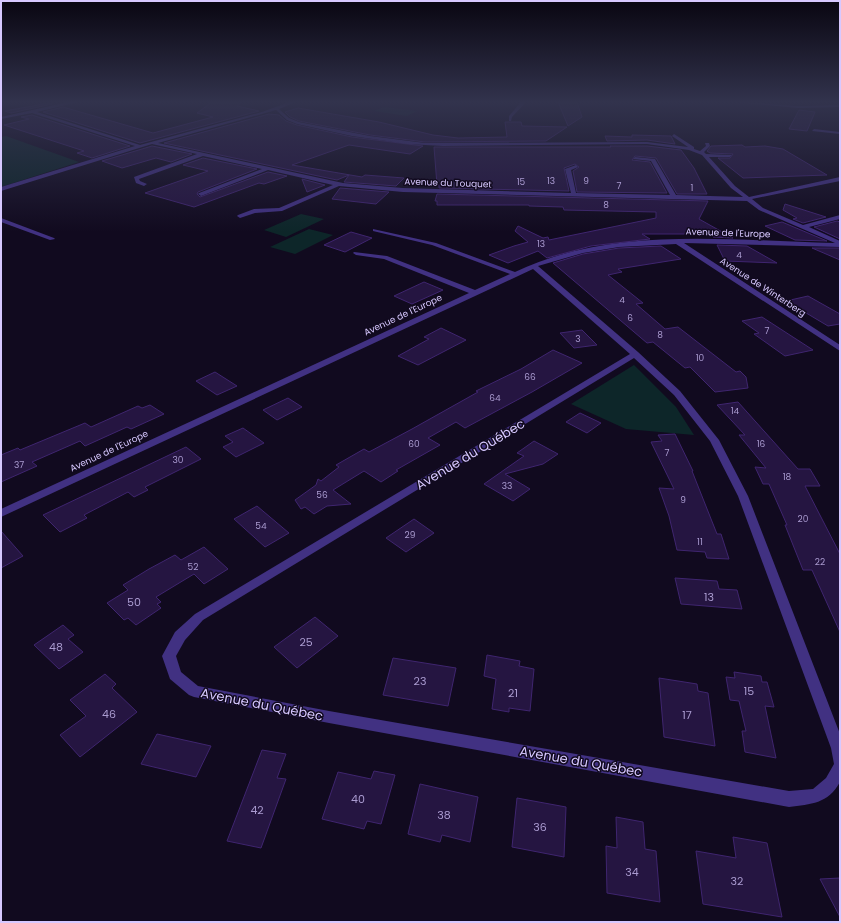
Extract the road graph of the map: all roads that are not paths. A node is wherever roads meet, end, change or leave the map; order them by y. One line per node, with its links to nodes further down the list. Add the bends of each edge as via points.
1 (137, 145): 7 (street)
2 (144, 145): 7 (street)
3 (162, 145): 9 (street, Avenue du Touquet)
4 (659, 145): 8 (street)
5 (689, 145): 8 (street)
6 (708, 145): 8 (street)
7 (140, 146): 17 (street)
8 (699, 152): 10 (street); 21 (street)
9 (203, 154): 13 (street, Avenue du Touquet); 15 (street, via 136,178)
10 (730, 156)
11 (635, 158): 20 (street, via 653,160)
12 (576, 166): 19 (street, via 568,169)
13 (267, 169): 16 (street, Avenue du Touquet); 18 (street)
14 (840, 180): 21 (street, Avenue du Touquet)
15 (144, 184)
16 (339, 184): 19 (street, Avenue du Touquet, via 403,190); 22 (street, via 280,210 254,211)
17 (1, 189)
18 (201, 194)
19 (574, 194): 20 (street, Avenue du Touquet)
20 (674, 197): 21 (street, Avenue du Touquet)
21 (747, 198): 25 (street, via 766,212)
22 (240, 216)
23 (840, 217): 25 (street)
24 (1, 220): 27 (street)
25 (803, 227): 29 (street)
26 (375, 230): 32 (street, via 440,246)
27 (52, 239)
28 (676, 241): 29 (street, Avenue de l'Europe); 31 (street, Avenue de l'Europe, via 611,246 578,252); 34 (street, Avenue de Winterberg)
29 (840, 244)
30 (356, 254): 33 (street, via 385,257)
31 (534, 266): 32 (street, Avenue de l'Europe); 35 (street)
32 (515, 274): 33 (street, Avenue de l'Europe)
33 (475, 293): 36 (street, Avenue de l'Europe)
34 (840, 349)
35 (635, 354): 37 (street, via 677,393 714,440 743,496 838,748); 38 (street, Avenue du Québec, via 199,617 180,636 169,656 175,675 194,691 789,799 816,796 831,784)
36 (1, 513)
37 (840, 761)
38 (840, 767)

